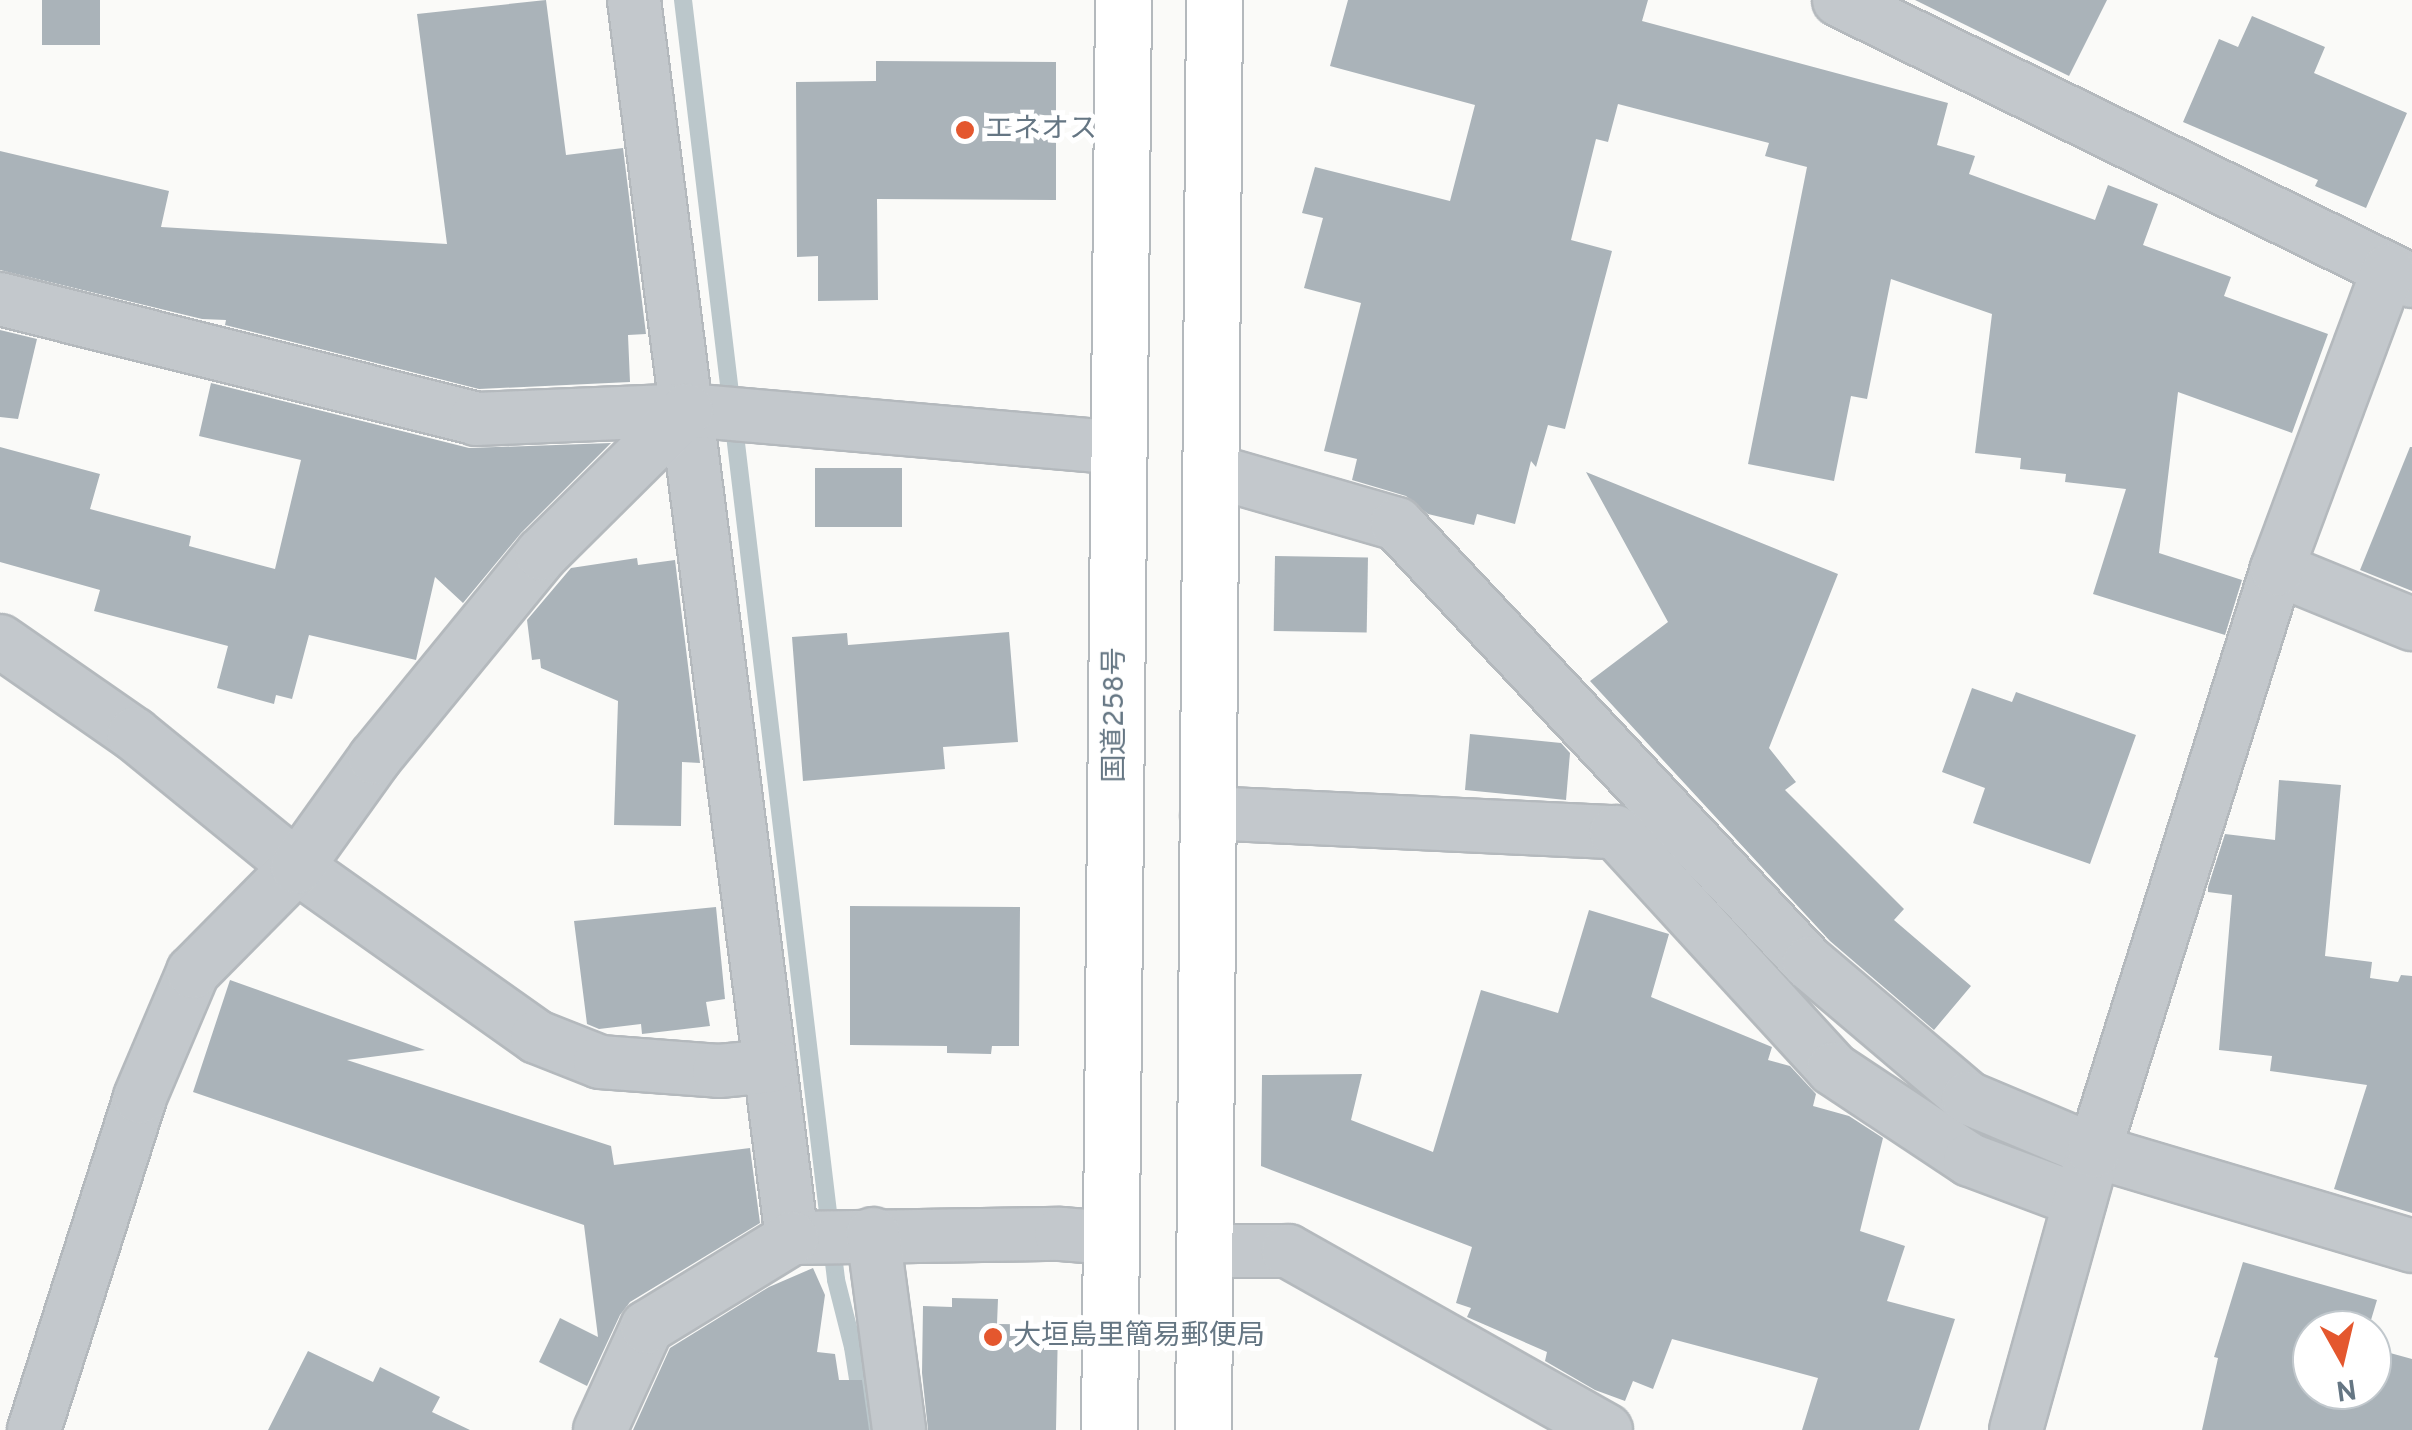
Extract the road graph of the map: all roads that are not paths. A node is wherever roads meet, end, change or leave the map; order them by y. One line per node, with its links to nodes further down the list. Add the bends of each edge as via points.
1 (634, 0): 7 (street)
2 (1122, 0): 8 (highway, 国道258号)
3 (1214, 0): 9 (highway)
4 (1839, 0): 5 (street)
5 (2400, 276): 10 (street)
6 (0, 299): 7 (street, via 476,418)
7 (718, 413): 8 (street); 14 (street, via 542,554 375,758); 15 (street)
8 (1118, 448): 19 (highway, 国道258号)
9 (1210, 470): 13 (highway); 16 (street, via 1397,524 1809,964 1968,1098)
10 (2277, 569): 11 (street); 16 (street)
11 (2412, 624)
12 (0, 641): 14 (street, via 134,734)
13 (1207, 813): 17 (street, via 1616,832 1832,1069 1970,1160); 21 (highway)
14 (297, 867): 15 (street, via 537,1036 600,1062 719,1071); 22 (street, via 192,972 140,1098)
15 (770, 1066): 18 (street)
16 (2094, 1152): 17 (street); 20 (street)
17 (2080, 1201): 28 (street)
18 (831, 1237): 19 (street); 23 (street, via 648,1327); 24 (street)
19 (1111, 1238): 25 (highway, 国道258号)
20 (2412, 1246)
21 (1204, 1251): 26 (highway); 27 (street, via 1288,1251)
22 (34, 1430)
23 (600, 1430)
24 (900, 1430)
25 (1109, 1430)
26 (1202, 1430)
27 (1606, 1430)
28 (2016, 1430)

